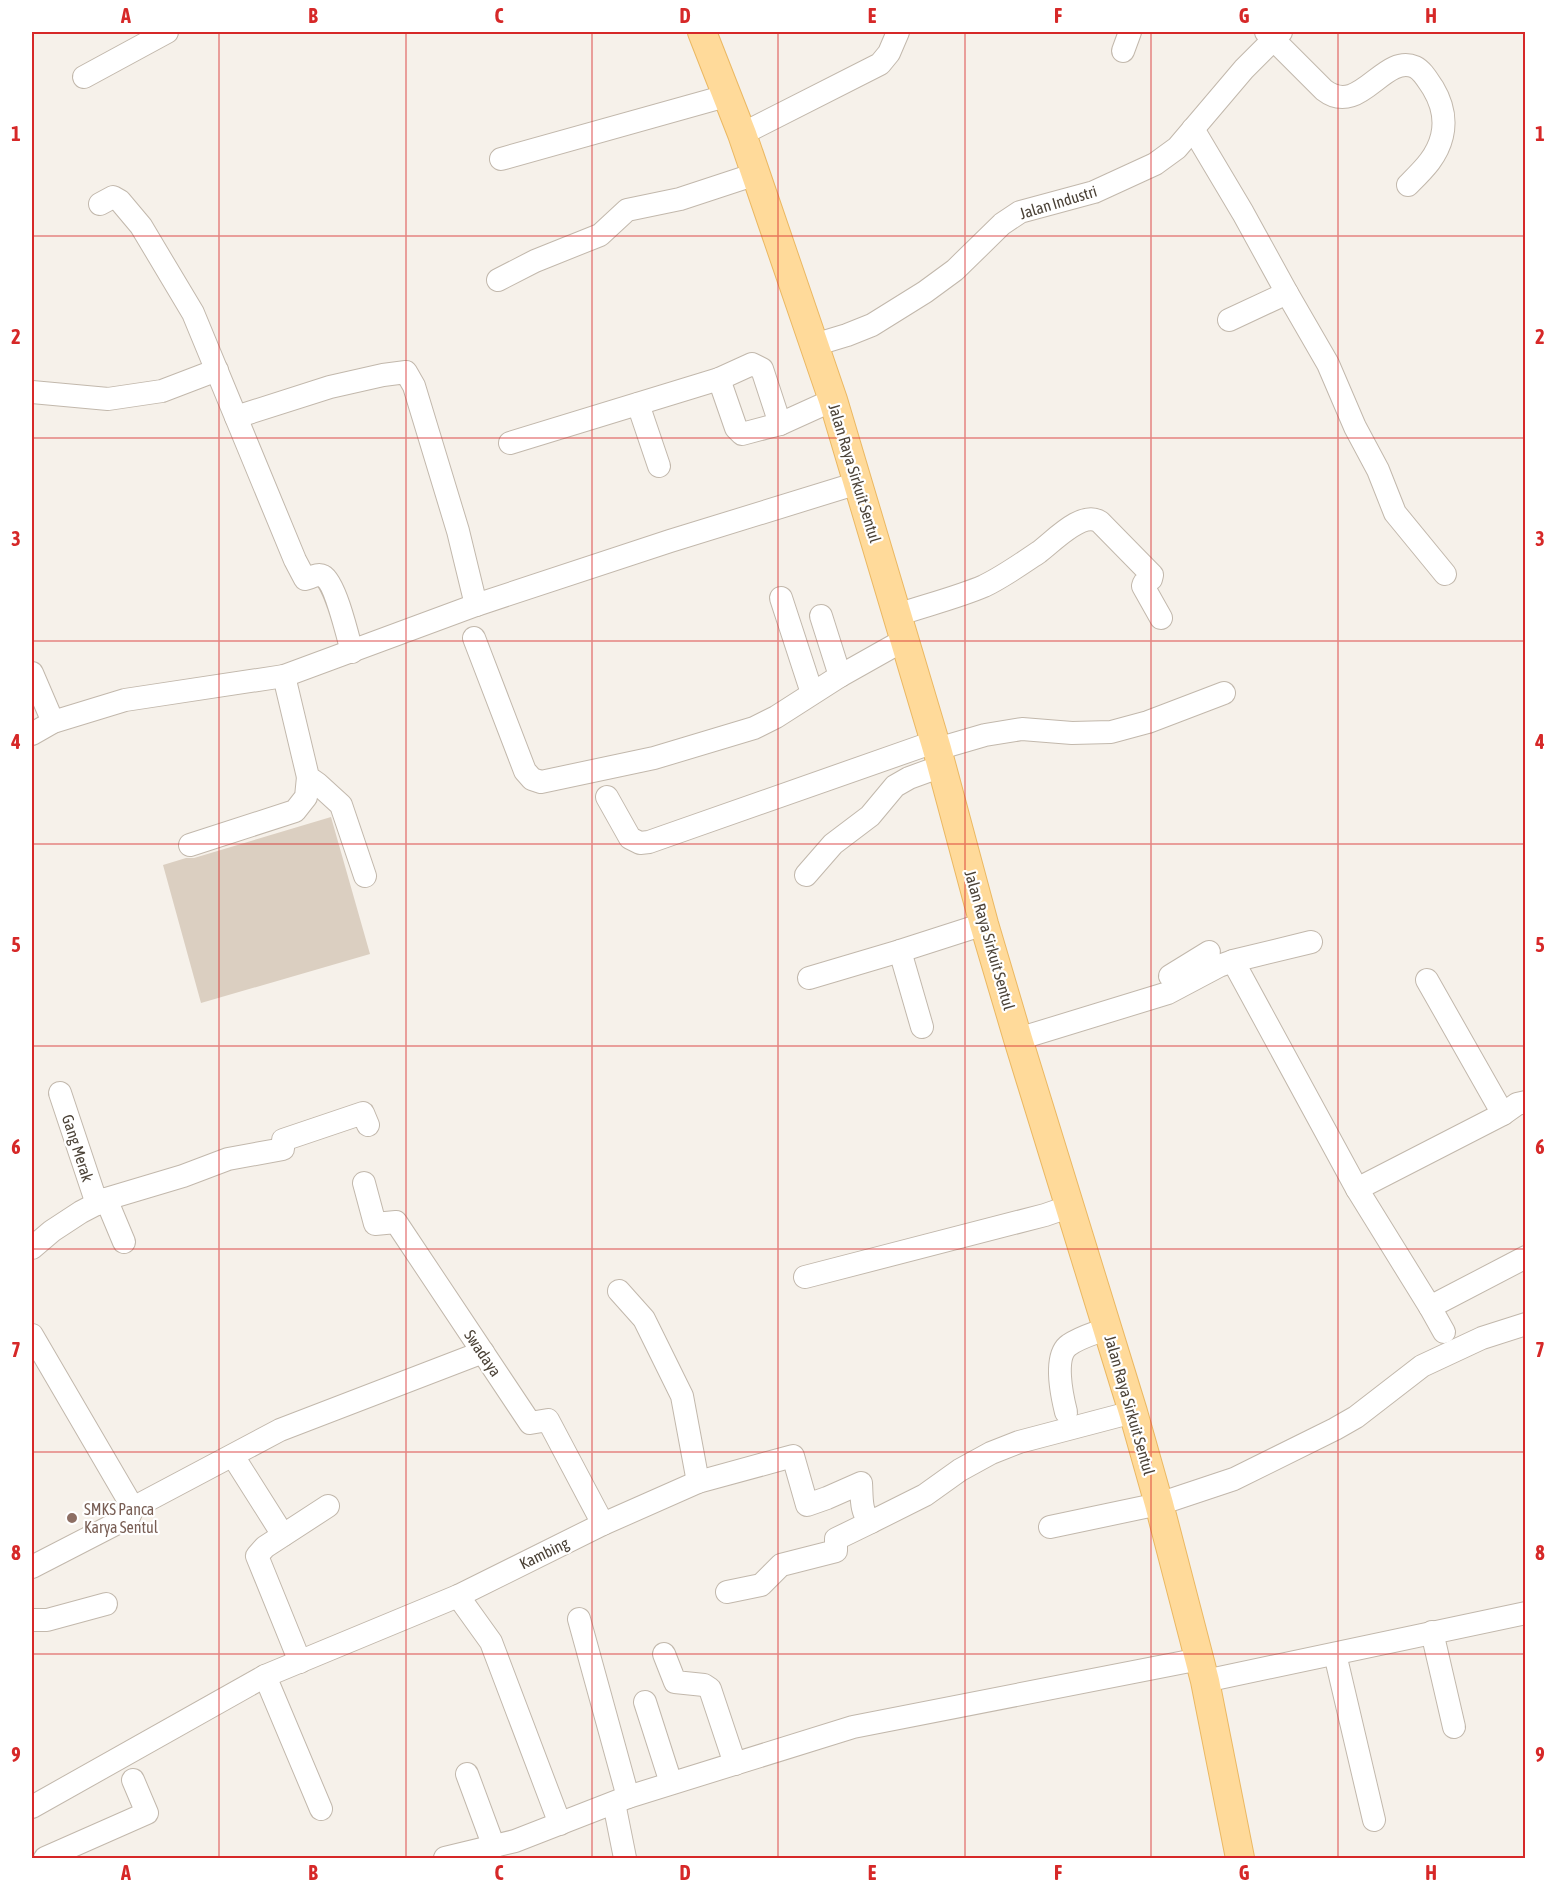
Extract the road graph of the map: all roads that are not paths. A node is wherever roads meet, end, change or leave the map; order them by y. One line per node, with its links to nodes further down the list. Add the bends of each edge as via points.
1 (167, 32): 5 (street)
2 (702, 32): 6 (main road, Jalan Raya Sirkuit Sentul)
3 (898, 32): 8 (street, via 880,64)
4 (1273, 34): 7 (street, Jalan Industri); 11 (street, via 1324,90 1339,98 1356,94 1398,67 1414,67 1422,73 1440,100 1443,132 1431,161)
5 (84, 77)
6 (726, 96): 8 (main road, Jalan Raya Sirkuit Sentul); 9 (street)
7 (1193, 129): 14 (street); 16 (street, Jalan Industri, via 1177,148 1148,169 1094,192 1020,212 926,292 872,325)
8 (742, 134): 10 (main road, Jalan Raya Sirkuit Sentul)
9 (501, 159)
10 (756, 174): 13 (street, via 680,199 627,210 600,235); 16 (main road, Jalan Raya Sirkuit Sentul)
11 (1408, 185)
12 (100, 204): 17 (street, via 113,197 141,226 193,313)
13 (498, 280)
14 (1287, 293): 15 (street); 27 (street, via 1328,363 1395,513)
15 (1230, 320)
16 (814, 345): 20 (main road, Jalan Raya Sirkuit Sentul)
17 (217, 370): 19 (street, via 162,391 108,399); 22 (street)
18 (719, 379): 21 (street); 23 (street, via 739,433); 23 (street, via 752,364 759,366)
19 (32, 392)
20 (833, 400): 23 (street); 26 (main road, Jalan Raya Sirkuit Sentul)
21 (639, 404): 24 (street); 25 (street)
22 (236, 417): 29 (street, via 330,387 406,372 414,386 458,531); 34 (street, via 302,575 307,579 324,576 328,582)
23 (780, 424)
24 (510, 443)
25 (658, 466)
26 (858, 483): 29 (street); 32 (main road, Jalan Raya Sirkuit Sentul)
27 (1445, 574)
28 (781, 598): 38 (street)
29 (476, 605): 34 (street)
30 (821, 616): 37 (street)
31 (1161, 618): 32 (street, via 1143,584 1152,575 1100,522 1089,518 1077,522 990,583)
32 (901, 627): 37 (street); 42 (main road, Jalan Raya Sirkuit Sentul)
33 (474, 638): 38 (street, via 523,766 536,781 654,758 746,731)
34 (352, 651): 36 (street)
35 (32, 673): 40 (street)
36 (284, 676): 40 (street, via 125,700); 43 (street)
37 (840, 676): 38 (street)
38 (812, 693)
39 (1224, 693): 42 (street, via 1111,732 1022,729 986,735)
40 (53, 722): 41 (street)
41 (32, 734)
42 (937, 752): 44 (street, via 649,842 630,838); 46 (street, via 895,786 870,816 833,844); 48 (main road, Jalan Raya Sirkuit Sentul)
43 (308, 777): 45 (street, via 306,797 295,811); 47 (street, via 341,805)
44 (607, 797)
45 (190, 845)
46 (806, 874)
47 (365, 876)
48 (984, 924): 50 (street); 56 (main road, Jalan Raya Sirkuit Sentul)
49 (1311, 942): 52 (street)
50 (900, 951): 53 (street); 55 (street)
51 (1209, 952): 56 (street, via 1167,978)
52 (1233, 961): 56 (street, via 1168,993); 62 (street)
53 (809, 978)
54 (1427, 980): 59 (street)
55 (922, 1027)
56 (1016, 1032): 64 (main road, Jalan Raya Sirkuit Sentul)
57 (60, 1092): 63 (street, Gang Merak)
58 (1526, 1102): 59 (street)
59 (1503, 1114): 62 (street)
60 (368, 1125): 63 (street, via 363,1113 283,1140 284,1149 228,1159)
61 (364, 1183): 75 (street, Swadaya, via 375,1224 396,1222)
62 (1358, 1189): 70 (street)
63 (101, 1201): 65 (street, Gang Merak); 66 (street)
64 (1071, 1206): 68 (street); 72 (main road, Jalan Raya Sirkuit Sentul)
65 (124, 1242)
66 (32, 1248)
67 (1526, 1257): 70 (street)
68 (805, 1277)
69 (619, 1291): 79 (street, via 644,1319 682,1396)
70 (1430, 1307): 73 (street)
71 (1526, 1324): 80 (street, via 1482,1338 1422,1366 1356,1417 1304,1445 1234,1479)
72 (1108, 1328): 76 (street, via 1068,1345 1062,1352 1059,1363); 77 (main road, Jalan Raya Sirkuit Sentul)
73 (1444, 1332)
74 (32, 1335): 82 (street)
75 (483, 1352): 78 (street, via 280,1430); 84 (street, Swadaya, via 530,1423 548,1420)
76 (1066, 1412)
77 (1133, 1412): 80 (main road, Jalan Raya Sirkuit Sentul); 83 (street, via 991,1453 925,1495)
78 (233, 1456): 82 (street); 86 (street)
79 (698, 1482): 83 (street, Kambing, via 793,1456 807,1505 861,1482 863,1509); 84 (street, Kambing)
80 (1159, 1504): 85 (street); 98 (main road, Jalan Raya Sirkuit Sentul)
81 (328, 1506): 86 (street)
82 (133, 1508): 87 (street, via 129,1517)
83 (871, 1522): 88 (street, via 836,1539 836,1551 781,1565 761,1585)
84 (603, 1524): 89 (street, Kambing)
85 (1050, 1527)
86 (283, 1535): 97 (street, via 264,1546 257,1560)
87 (32, 1567)
88 (726, 1592)
89 (458, 1596): 97 (street, Kambing); 110 (street, via 491,1642)
90 (106, 1604): 92 (street, via 47,1620)
91 (1526, 1613): 94 (street)
92 (32, 1620)
93 (579, 1620): 106 (street)
94 (1432, 1632): 96 (street); 101 (street)
95 (664, 1654): 102 (street, via 675,1682 710,1689)
96 (1335, 1654): 98 (street); 109 (street)
97 (300, 1662): 99 (street, Kambing)
98 (1202, 1670): 102 (street, via 853,1726); 115 (main road, Jalan Raya Sirkuit Sentul)
99 (265, 1676): 107 (street, Kambing); 108 (street)
100 (645, 1702): 105 (street)
101 (1454, 1727)
102 (735, 1764): 105 (street)
103 (466, 1774): 111 (street)
104 (134, 1780): 112 (street, via 147,1813)
105 (671, 1784): 106 (street)
106 (621, 1800): 110 (street); 114 (street)
107 (32, 1807)
108 (321, 1809)
109 (1374, 1820)
110 (560, 1824): 111 (street)
111 (494, 1847): 113 (street)
112 (45, 1858)
113 (445, 1858)
114 (626, 1858)
115 (1240, 1858)

